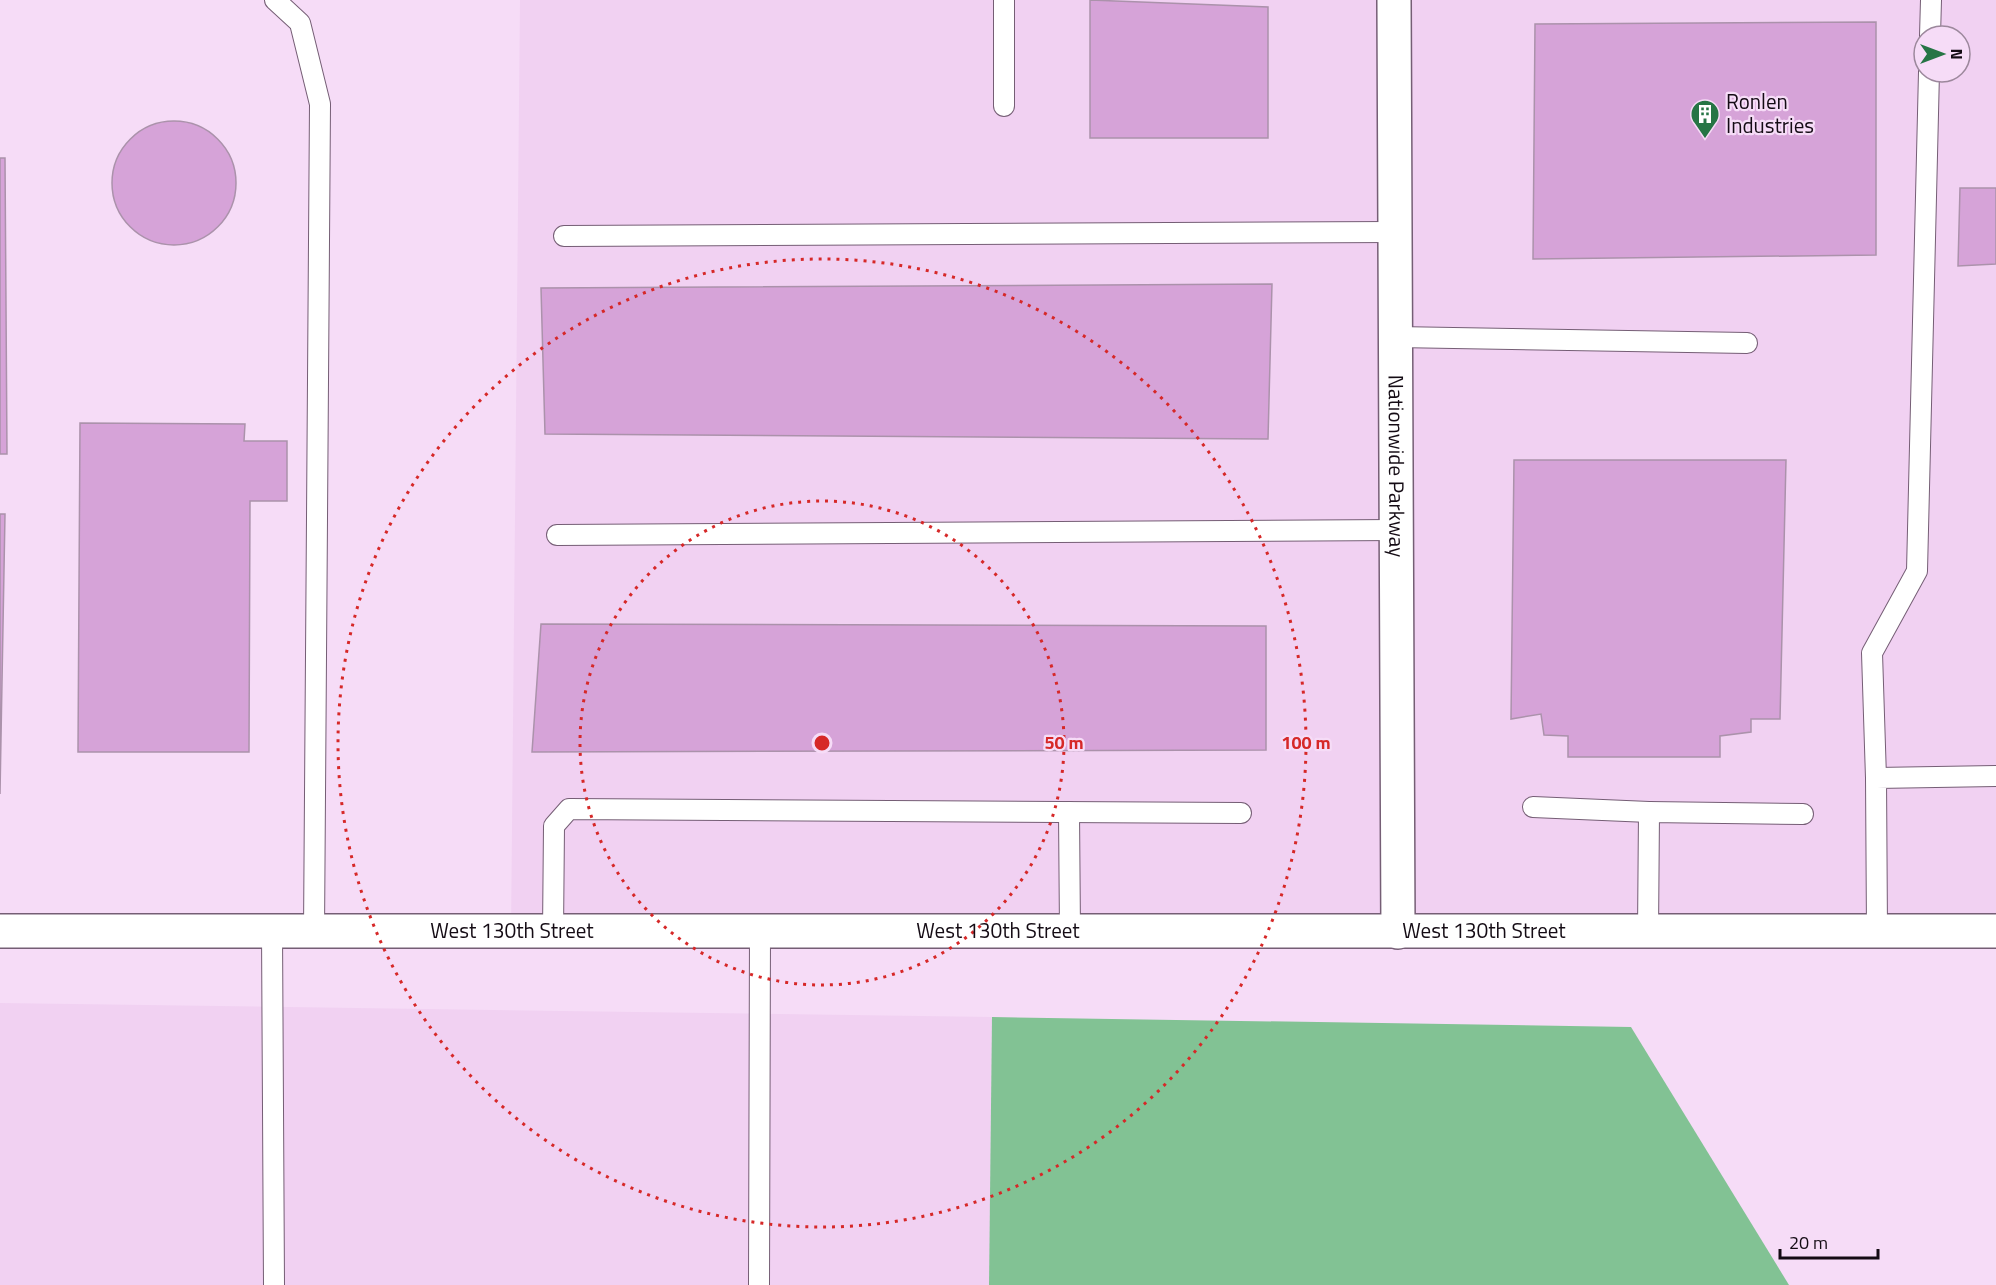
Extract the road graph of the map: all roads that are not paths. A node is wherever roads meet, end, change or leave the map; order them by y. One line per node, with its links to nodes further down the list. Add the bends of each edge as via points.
1 (275, 0): 25 (lane, via 300,24 320,104)
2 (1004, 0): 7 (lane)
3 (1394, 0): 8 (main road, Nationwide Parkway)
4 (1931, 0): 5 (lane)
5 (1930, 24)
6 (1929, 84): 15 (lane, via 1917,571 1872,653)
7 (1004, 105)
8 (1395, 232): 9 (lane); 10 (main road, Nationwide Parkway)
9 (564, 236)
10 (1396, 337): 11 (lane); 12 (main road, Nationwide Parkway)
11 (1747, 344)
12 (1396, 530): 13 (lane); 29 (main road, Nationwide Parkway)
13 (557, 535)
14 (1996, 776): 15 (lane)
15 (1876, 778): 23 (lane)
16 (1533, 807): 18 (lane)
17 (1069, 812): 19 (lane); 26 (lane, via 569,809 554,826); 28 (lane)
18 (1649, 812): 20 (lane); 30 (lane)
19 (1241, 813)
20 (1803, 814)
21 (0, 931): 22 (main road, West 130th Street)
22 (272, 931): 25 (main road, West 130th Street); 31 (lane)
23 (1877, 931): 24 (main road, West 130th Street); 30 (main road, West 130th Street)
24 (1996, 931)
25 (314, 932): 26 (main road, West 130th Street)
26 (553, 932): 27 (main road, West 130th Street)
27 (760, 932): 28 (main road, West 130th Street); 32 (lane)
28 (1070, 932): 29 (main road, West 130th Street)
29 (1398, 932): 30 (main road, West 130th Street)
30 (1647, 932)
31 (274, 1285)
32 (759, 1285)

